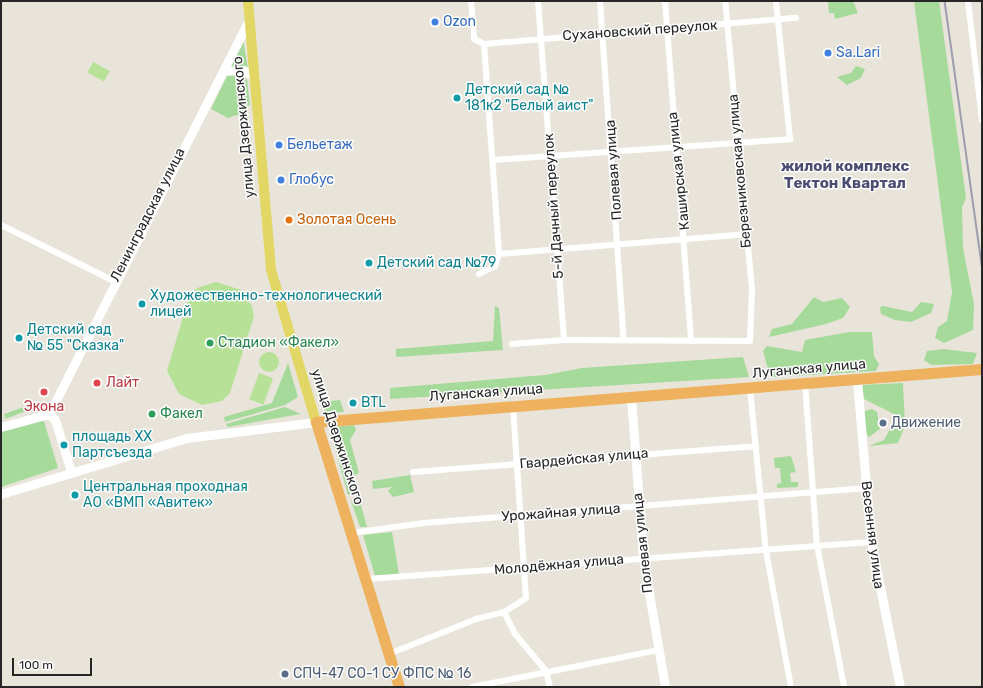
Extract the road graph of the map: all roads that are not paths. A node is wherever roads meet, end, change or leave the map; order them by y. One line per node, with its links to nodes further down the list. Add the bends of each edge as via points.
1 (248, 1): 10 (main road, улица Дзержинского)
2 (471, 1): 16 (street, via 474,39)
3 (538, 1): 15 (street, 5-й Дачный переулок)
4 (600, 1): 14 (street, Полевая улица)
5 (665, 1): 13 (street, Каширская улица)
6 (725, 1): 12 (street, Березниковская улица)
7 (776, 1): 11 (street)
8 (968, 1): 19 (street)
9 (796, 18): 11 (street, Сухановский переулок)
10 (249, 19): 17 (street, Ленинградская улица); 18 (main road, улица Дзержинского)
11 (778, 20): 12 (street, Сухановский переулок); 20 (street, via 790,138)
12 (727, 24): 13 (street, Сухановский переулок); 20 (street, Березниковская улица)
13 (666, 29): 14 (street, Сухановский переулок); 21 (street, Каширская улица)
14 (602, 35): 15 (street, Сухановский переулок); 22 (street, Полевая улица)
15 (541, 38): 16 (street, Сухановский переулок); 23 (street, 5-й Дачный переулок)
16 (484, 44): 24 (street)
17 (223, 71): 18 (street, via 243,70); 32 (street, Ленинградская улица)
18 (255, 78): 44 (main road, улица Дзержинского, via 271,270)
19 (982, 120)
20 (738, 141): 21 (street); 26 (street, Березниковская улица)
21 (675, 148): 22 (street); 27 (street, Каширская улица)
22 (613, 149): 23 (street); 28 (street, Полевая улица)
23 (551, 155): 24 (street); 29 (street, 5-й Дачный переулок)
24 (493, 160): 30 (street)
25 (1, 225): 32 (street)
26 (745, 234): 27 (street); 35 (street, Березниковская улица, via 752,290 750,341)
27 (685, 239): 28 (street); 35 (street, Каширская улица)
28 (619, 246): 29 (street); 34 (street, Полевая улица)
29 (557, 249): 30 (street); 33 (street, 5-й Дачный переулок)
30 (499, 254): 31 (street, via 495,266)
31 (479, 274)
32 (114, 282): 43 (street, Ленинградская улица)
33 (564, 340): 34 (street); 36 (street)
34 (624, 340): 35 (street)
35 (691, 341)
36 (512, 344)
37 (982, 370): 38 (highway, Луганская улица)
38 (857, 380): 39 (highway, Луганская улица); 51 (street, Весенняя улица)
39 (805, 384): 40 (highway, Луганская улица); 52 (street)
40 (750, 389): 41 (highway, Луганская улица); 46 (street)
41 (631, 397): 42 (highway, Луганская улица); 47 (street, Полевая улица)
42 (513, 407): 44 (highway, Луганская улица); 48 (street)
43 (49, 414): 45 (street); 49 (street, via 55,420)
44 (316, 422): 49 (street, Луганская улица, via 186,438); 57 (highway, улица Дзержинского)
45 (1, 428)
46 (756, 446): 47 (street, Гвардейская улица); 54 (street)
47 (633, 454): 48 (street, Гвардейская улица); 55 (street, Полевая улица)
48 (518, 464): 50 (street, Гвардейская улица); 56 (street)
49 (71, 471): 53 (street, Луганская улица)
50 (413, 472)
51 (865, 488): 52 (street, Урожайная улица); 58 (street, Весенняя улица)
52 (814, 492): 54 (street, Урожайная улица); 59 (street)
53 (1, 494)
54 (761, 497): 55 (street, Урожайная улица); 60 (street)
55 (638, 507): 56 (street, Урожайная улица); 61 (street, Полевая улица)
56 (521, 516): 57 (street, Урожайная улица, via 423,523); 62 (street)
57 (352, 533): 63 (highway, улица Дзержинского)
58 (871, 542): 59 (street, Молодёжная улица); 74 (street, Весенняя улица)
59 (817, 545): 60 (street, Молодёжная улица); 73 (street)
60 (766, 551): 61 (street, Молодёжная улица); 72 (street)
61 (643, 558): 62 (street, Молодёжная улица); 65 (street, Полевая улица)
62 (525, 568): 63 (street, Молодёжная улица); 64 (street, via 526,598)
63 (367, 579): 66 (highway, улица Дзержинского)
64 (504, 612): 66 (street, via 476,619); 67 (street, via 515,634)
65 (659, 650): 67 (street); 71 (street, Полевая улица)
66 (389, 654): 68 (highway, улица Дзержинского)
67 (546, 671): 69 (street); 70 (street)
68 (399, 687)
69 (472, 687)
70 (550, 687)
71 (665, 687)
72 (791, 687)
73 (844, 687)
74 (900, 687)

